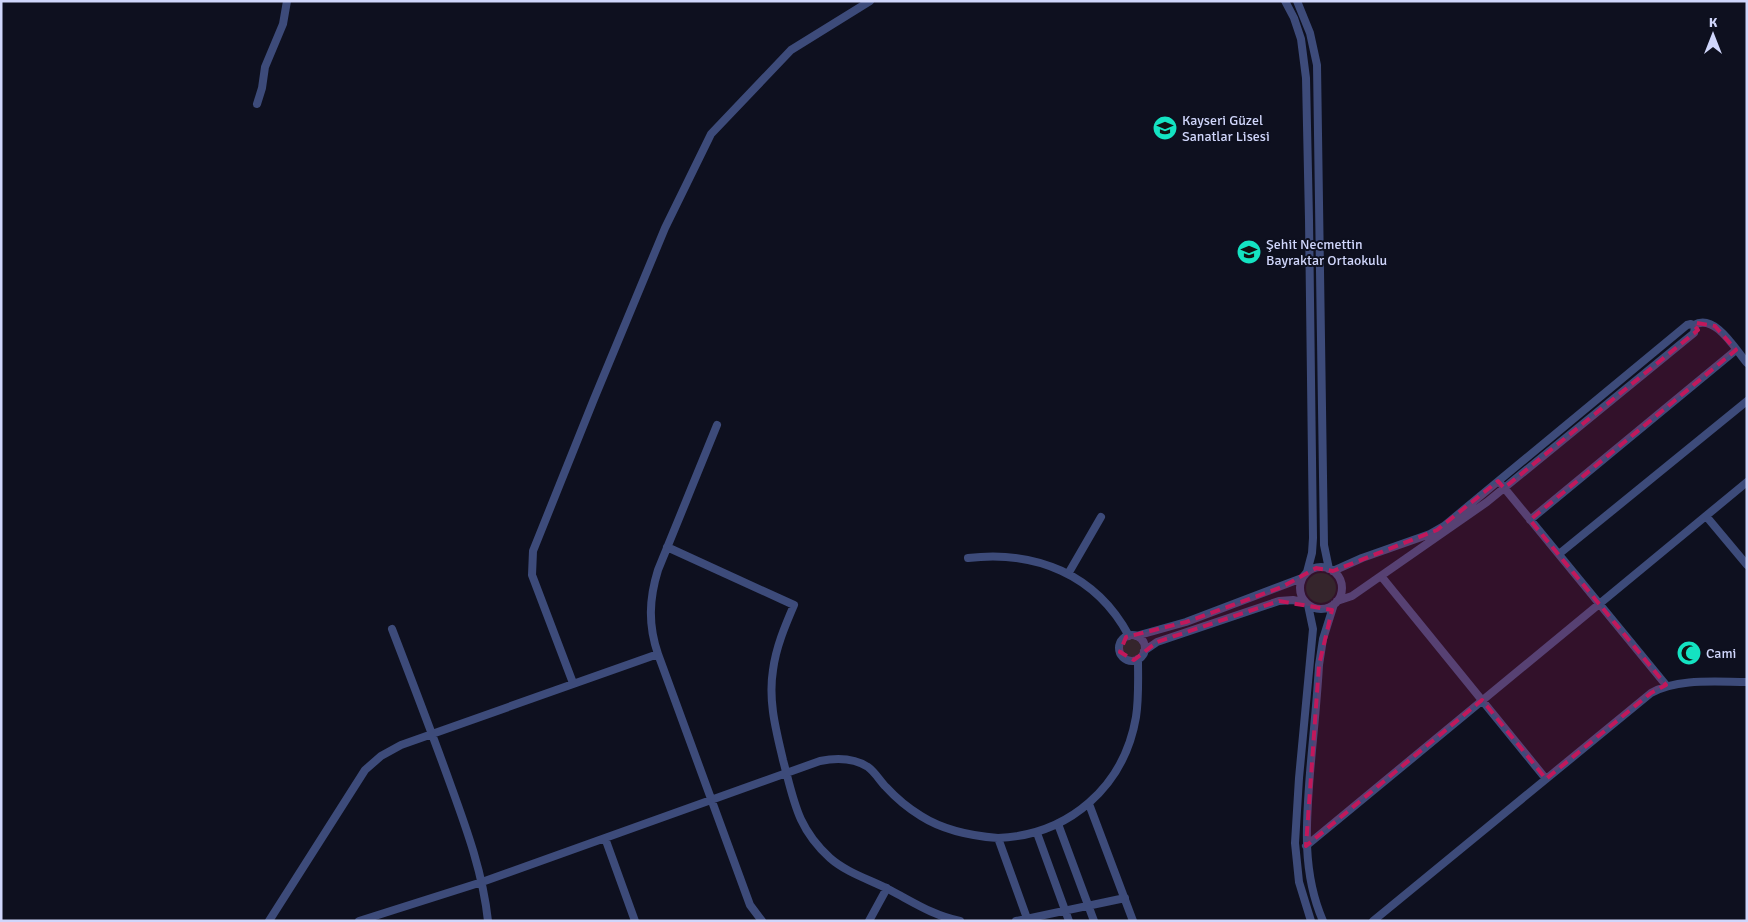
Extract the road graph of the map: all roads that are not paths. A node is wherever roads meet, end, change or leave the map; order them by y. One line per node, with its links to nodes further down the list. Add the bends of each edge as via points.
1 (286, 1): 5 (street, via 280,32 264,67)
2 (870, 1): 34 (street, via 791,50 711,134 666,228 533,551 532,575)
3 (1285, 1): 23 (street, via 1301,39 1306,78 1313,538)
4 (1297, 1): 21 (street, via 1310,33 1317,65 1324,536 1325,555)
5 (257, 104)
6 (1692, 328): 7 (street, via 1705,322 1715,326); 11 (street); 13 (street)
7 (1736, 350): 8 (street); 16 (street)
8 (1747, 363)
9 (1747, 401): 18 (street)
10 (717, 425): 17 (street)
11 (1498, 481): 13 (street); 21 (street, via 1437,530)
12 (1746, 486): 15 (street)
13 (1504, 488): 16 (street); 24 (street)
14 (1101, 516): 22 (street)
15 (1706, 516): 20 (street); 27 (street)
16 (1530, 520): 18 (street)
17 (667, 547): 31 (street, via 654,582 650,606 651,628); 38 (street, via 794,605 777,648 771,682 773,718)
18 (1559, 554): 27 (street)
19 (968, 558): 22 (street, via 1019,558)
20 (1747, 565)
21 (1331, 570): 23 (street, via 1320,567); 25 (street, via 1341,583)
22 (1068, 574): 29 (street, via 1104,600)
23 (1305, 575): 26 (street, via 1300,593); 29 (street, via 1186,622)
24 (1382, 576): 25 (street, via 1352,596); 36 (street)
25 (1336, 602): 26 (street, via 1321,609); 46 (street, via 1319,665)
26 (1307, 604): 30 (street, via 1279,601 1157,642); 66 (street, via 1313,630 1295,843 1301,892)
27 (1600, 604): 35 (street); 36 (street)
28 (392, 629): 37 (street)
29 (1133, 636): 30 (street, via 1144,644); 32 (street, via 1121,642 1120,652 1127,660)
30 (1144, 651): 32 (street)
31 (658, 654): 34 (street); 40 (street)
32 (1138, 659): 41 (street, via 1138,707 1130,742 1117,769)
33 (1747, 682): 35 (street)
34 (573, 683): 37 (street)
35 (1666, 685): 39 (street, via 1651,693)
36 (1482, 700): 39 (street); 46 (street)
37 (432, 734): 47 (street, via 468,832); 54 (street, via 394,748 365,770)
38 (787, 772): 40 (street); 45 (street, via 827,759 856,762 870,768 894,795 923,817 950,829); 48 (street, via 798,814 822,850 839,865)
39 (1546, 779): 68 (street)
40 (712, 799): 44 (street); 59 (street, via 750,904)
41 (1089, 804): 42 (street); 49 (street)
42 (1058, 824): 43 (street); 50 (street)
43 (1037, 833): 45 (street); 52 (street)
44 (605, 838): 47 (street); 58 (street)
45 (998, 838): 53 (street)
46 (1306, 846): 67 (street, via 1311,886)
47 (482, 882): 51 (street); 57 (street)
48 (887, 888): 60 (street); 61 (street, via 940,916)
49 (1125, 898): 50 (street); 65 (street)
50 (1088, 907): 52 (street); 64 (street)
51 (385, 912): 55 (street); 56 (street)
52 (1066, 912): 53 (street); 63 (street)
53 (1028, 920): 62 (street)
54 (269, 921)
55 (360, 921)
56 (386, 921)
57 (488, 921)
58 (635, 921)
59 (762, 921)
60 (869, 921)
61 (960, 921)
62 (1016, 921)
63 (1070, 921)
64 (1094, 921)
65 (1133, 921)
66 (1311, 921)
67 (1323, 921)
68 (1373, 921)

